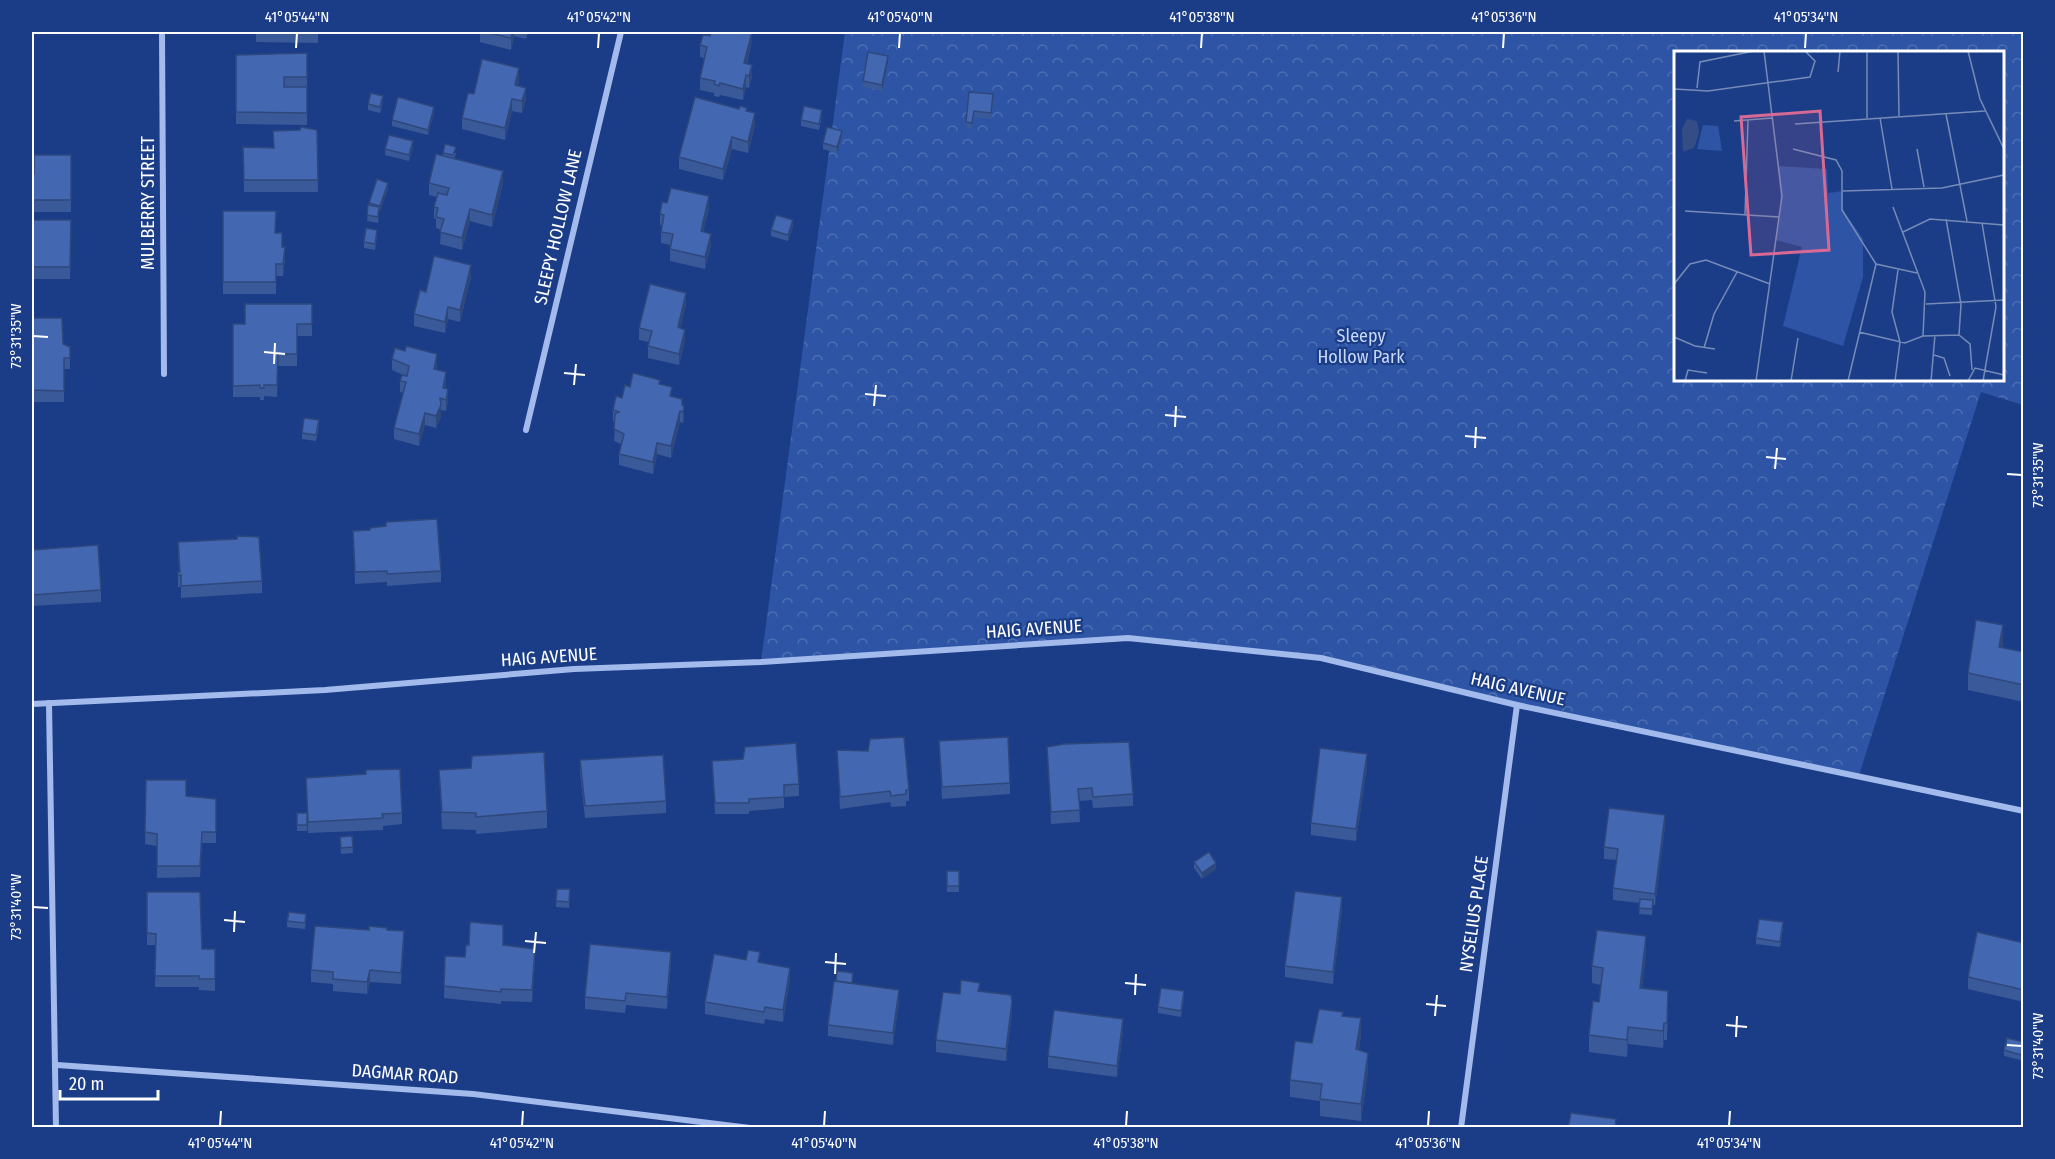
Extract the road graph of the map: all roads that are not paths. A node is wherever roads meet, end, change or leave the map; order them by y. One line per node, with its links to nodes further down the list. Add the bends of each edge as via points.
1 (162, 32): 3 (street, MULBERRY STREET)
2 (621, 32): 4 (street, SLEEPY HOLLOW LANE)
3 (164, 374)
4 (526, 430)
5 (49, 703): 6 (street, HAIG AVENUE); 7 (street, HAIG AVENUE, via 325,690 574,669 761,662 1128,638 1321,658); 9 (street)
6 (32, 704)
7 (1517, 705): 8 (street, HAIG AVENUE); 12 (street, NYSELIUS PLACE)
8 (2024, 811)
9 (57, 1065): 10 (street); 11 (street, DAGMAR ROAD, via 473,1094)
10 (56, 1128)
11 (750, 1128)
12 (1461, 1128)

